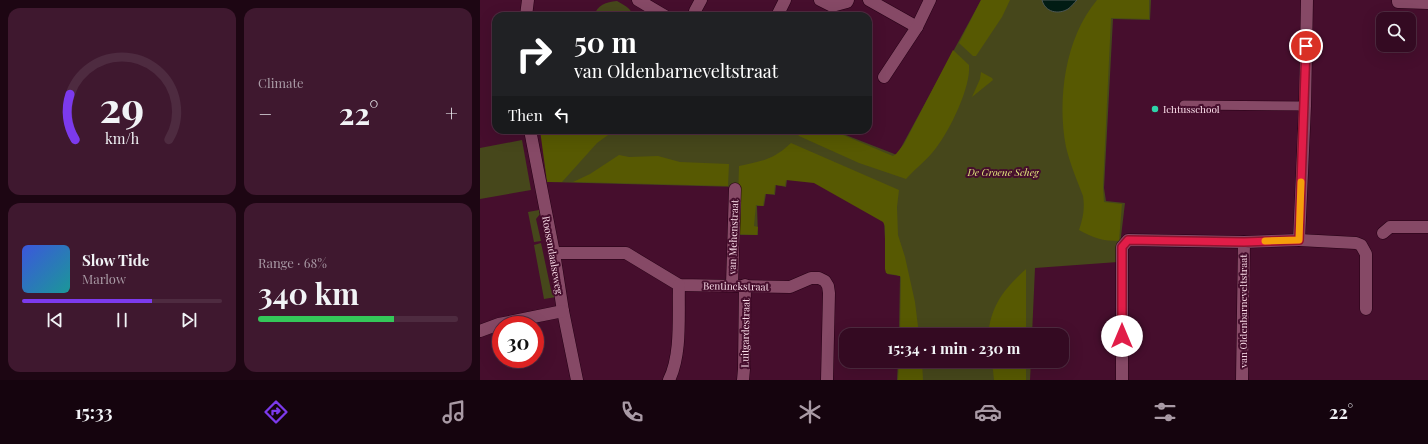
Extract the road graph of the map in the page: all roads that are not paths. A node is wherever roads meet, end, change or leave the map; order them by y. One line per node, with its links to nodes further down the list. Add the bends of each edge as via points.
1 (528, 0): 13 (street)
2 (638, 0): 14 (street)
3 (701, 0): 12 (street)
4 (785, 0): 15 (street)
5 (820, 0): 6 (street, via 832,6)
6 (848, 0)
7 (869, 0): 16 (street)
8 (930, 0): 16 (street)
9 (1307, 0): 19 (street)
10 (1398, 0): 11 (street)
11 (1428, 3)
12 (695, 11)
13 (526, 12)
14 (658, 12)
15 (779, 12)
16 (917, 27): 17 (street)
17 (884, 77)
18 (1184, 105): 19 (street)
19 (1305, 106): 24 (street)
20 (531, 134): 26 (street, Roosendaalseweg)
21 (735, 189): 28 (street, van Mehenstraat)
22 (1428, 227): 23 (street, via 1390,227)
23 (1383, 233)
24 (1299, 240): 25 (street, van Oldenbarneveltstraat); 30 (street, van Oldenbarneveltstraat, via 1367,245)
25 (1244, 242): 37 (street, van Oldenbarneveltstraat, via 1128,240 1122,247); 38 (street, van Oldenbarneveltstraat)
26 (554, 253): 27 (street, via 626,254); 31 (street, Roosendaalseweg)
27 (679, 285): 28 (street, Bentinckstraat); 34 (street, via 677,353)
28 (732, 285): 29 (street, Bentinckstraat)
29 (745, 285): 35 (street, Luitgardestraat); 36 (street, Bentinckstraat, via 790,287 811,278 825,281 829,293)
30 (1366, 309)
31 (563, 311): 32 (street, via 499,324); 33 (street, Roosendaalseweg)
32 (480, 331)
33 (577, 380)
34 (669, 380)
35 (743, 380)
36 (827, 380)
37 (1122, 380)
38 (1242, 380)

